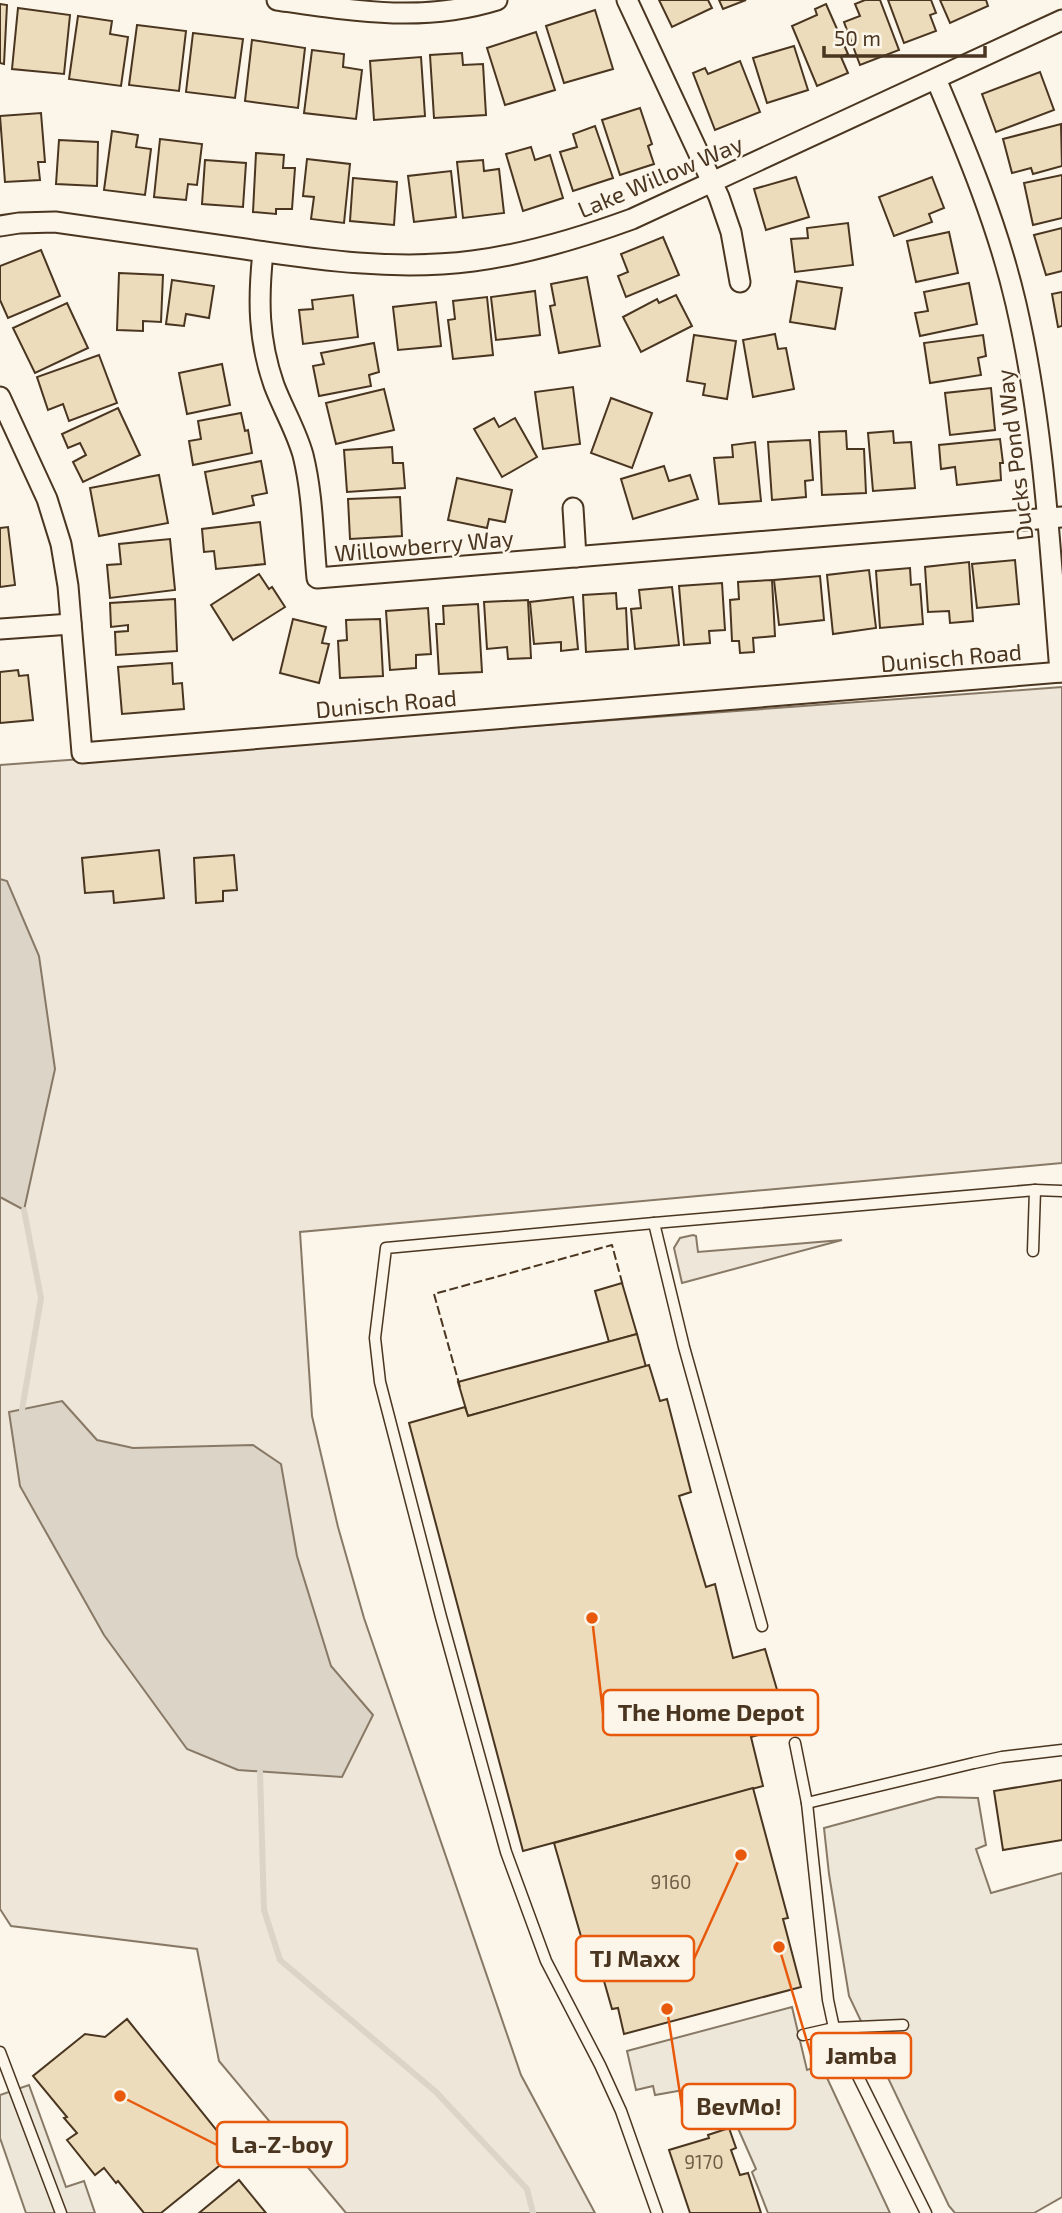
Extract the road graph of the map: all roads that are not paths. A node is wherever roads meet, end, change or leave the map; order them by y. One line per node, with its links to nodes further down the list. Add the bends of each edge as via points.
1 (277, 0): 2 (street, via 412,14)
2 (497, 0)
3 (628, 0): 6 (street)
4 (1062, 20): 5 (street, Lake Willow Way)
5 (936, 79): 6 (street, Lake Willow Way); 12 (street, Ducks Pond Way, via 1000,244 1028,361)
6 (712, 182): 8 (street, Lake Willow Way, via 583,237 472,261 358,264); 9 (street, via 731,232)
7 (0, 226): 8 (street, Lake Willow Way, via 55,222)
8 (263, 252): 13 (street, Willowberry Way, via 260,329 309,483 317,578)
9 (740, 282)
10 (0, 397): 14 (street, Dunisch Road, via 58,533)
11 (573, 508): 13 (street)
12 (1055, 518): 13 (street, Willowberry Way); 16 (street, Ducks Pond Way)
13 (576, 557)
14 (71, 624): 15 (street); 16 (street, Dunisch Road, via 82,753)
15 (0, 629)
16 (1061, 672)
17 (1035, 1190): 18 (lane); 19 (lane); 20 (lane)
18 (1062, 1191)
19 (654, 1223): 21 (lane); 31 (lane, via 386,1248 375,1338 380,1382 506,1852 546,1961 621,2111)
20 (1033, 1251)
21 (762, 1626)
22 (794, 1743): 24 (lane)
23 (1062, 1750): 24 (lane, via 984,1761)
24 (807, 1802): 26 (lane)
25 (903, 2025): 26 (lane)
26 (834, 2028): 27 (lane); 32 (lane)
27 (803, 2035)
28 (0, 2052): 29 (lane)
29 (3, 2067): 30 (lane)
30 (61, 2213)
31 (657, 2213)
32 (926, 2213)

